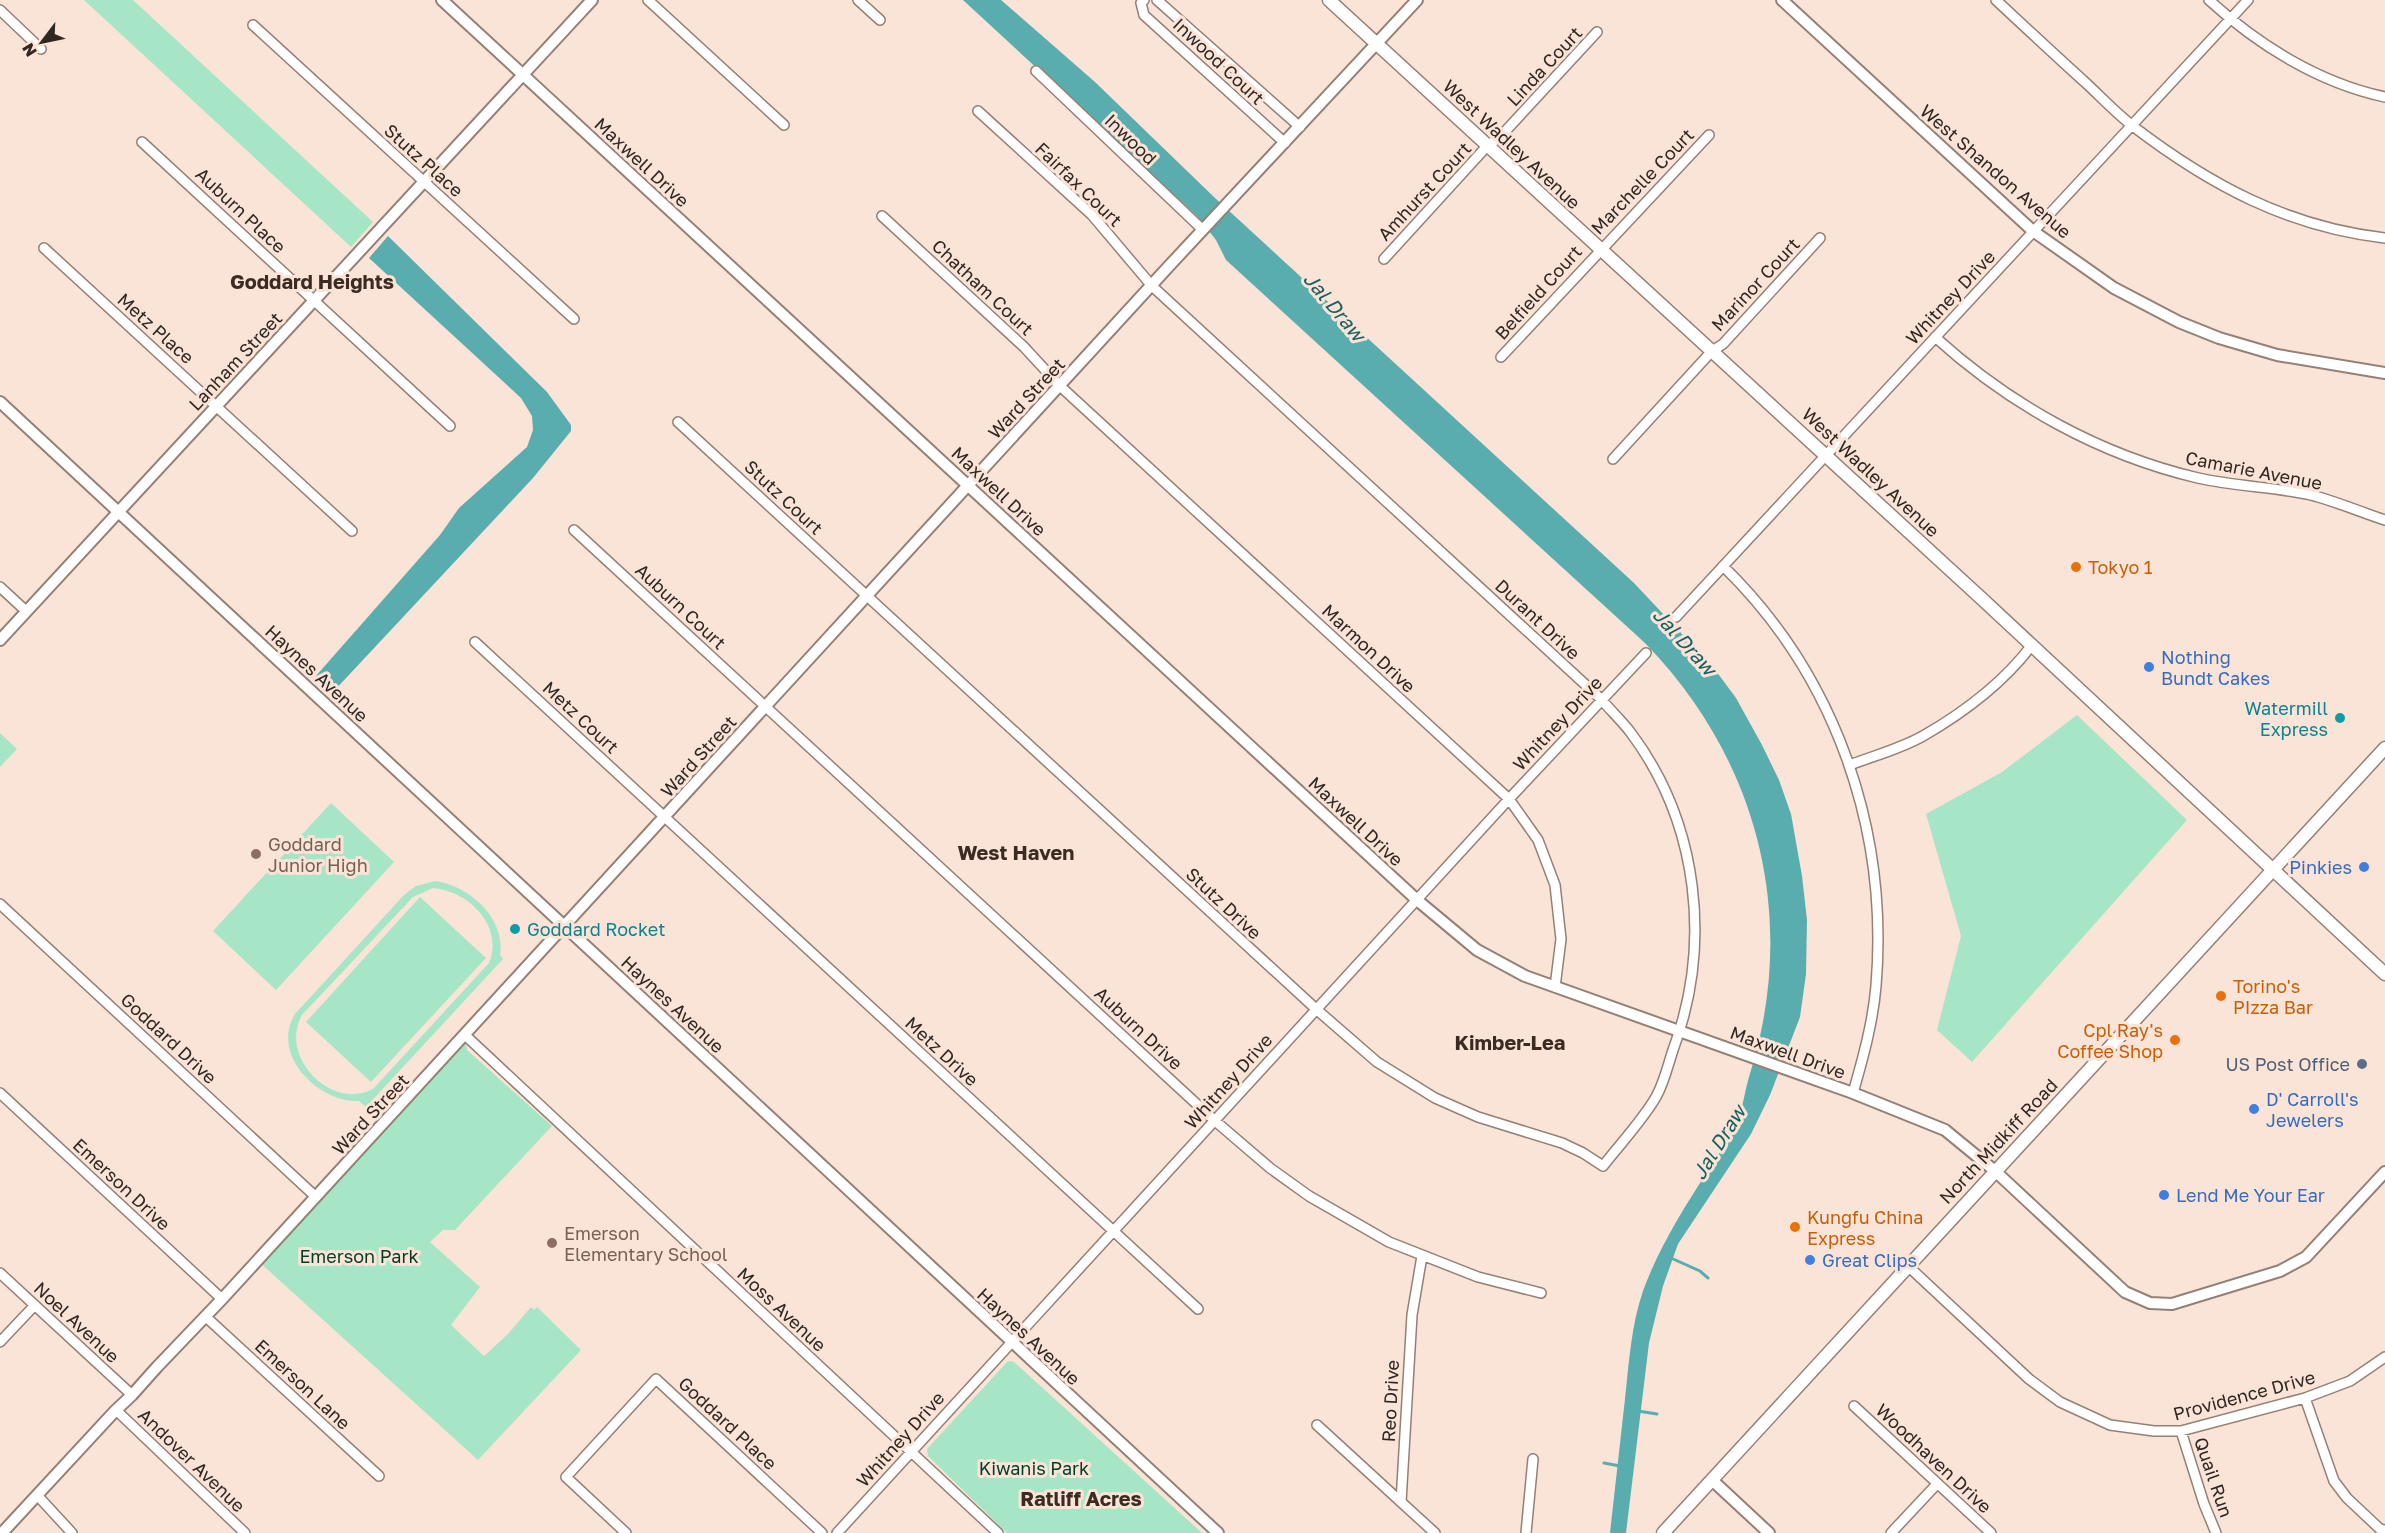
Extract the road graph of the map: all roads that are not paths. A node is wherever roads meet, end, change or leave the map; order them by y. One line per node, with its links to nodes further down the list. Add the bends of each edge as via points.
1 (442, 0): 21 (street, Maxwell Drive)
2 (592, 0): 21 (street, Lanham Street)
3 (648, 0): 24 (street)
4 (858, 0): 14 (street)
5 (1144, 0): 29 (street, Inwood Court, via 1144,15)
6 (1157, 0): 26 (street, Inwood Court)
7 (1329, 0): 18 (main road, West Wadley Avenue)
8 (1417, 0): 18 (street, Ward Street)
9 (1782, 0): 34 (street, West Shandon Avenue)
10 (1996, 0): 25 (street)
11 (2209, 0): 15 (street)
12 (2248, 0): 15 (street, Whitney Drive)
13 (0, 10): 19 (street)
14 (880, 20)
15 (2230, 20): 22 (street, via 2295,64 2363,93); 25 (street, Whitney Drive)
16 (253, 25): 31 (street, Stutz Place)
17 (1597, 32): 30 (street, Linda Court, via 1499,138)
18 (1376, 44): 26 (street, Ward Street); 30 (main road, West Wadley Avenue)
19 (41, 49)
20 (1036, 71): 33 (street, Inwood)
21 (523, 75): 31 (street, Lanham Street); 54 (street, Maxwell Drive)
22 (2385, 97)
23 (978, 111): 40 (street, Fairfax Court, via 1092,215)
24 (784, 125)
25 (2132, 126): 34 (street, Whitney Drive); 36 (street, via 2202,176 2271,209 2319,225)
26 (1300, 127): 29 (street, Ward Street)
27 (1709, 135): 38 (street, Marchelle Court, via 1613,240)
28 (142, 142): 41 (street, Auburn Place)
29 (1285, 143): 33 (street, Ward Street)
30 (1488, 145): 38 (main road, West Wadley Avenue); 39 (street, Amhurst Court)
31 (424, 183): 41 (street, Lanham Street); 42 (street, Stutz Place)
32 (882, 216): 47 (street, Chatham Court, via 1024,347)
33 (1203, 230): 40 (street, Ward Street)
34 (2033, 231): 43 (street, Whitney Drive); 46 (street, West Shandon Avenue, via 2114,288 2179,322 2277,355)
35 (1820, 238): 44 (street, Marinor Court, via 1723,344)
36 (2385, 238)
37 (44, 248): 49 (street, Metz Place)
38 (1600, 249): 44 (main road, West Wadley Avenue); 45 (street, Belfield Court)
39 (1384, 259)
40 (1152, 286): 47 (street, Ward Street); 68 (street, Durant Drive)
41 (314, 300): 49 (street, Lanham Street); 51 (street, Auburn Place)
42 (574, 319)
43 (1935, 337): 52 (street, Whitney Drive); 56 (street, Camarie Avenue, via 2032,411 2120,453 2199,478 2309,495)
44 (1712, 351): 52 (main road, West Wadley Avenue); 53 (street, Marinor Court)
45 (1501, 357)
46 (2385, 373)
47 (1060, 386): 54 (street, Ward Street); 72 (street, Marmon Drive)
48 (0, 402): 55 (street, Haynes Avenue)
49 (217, 405): 55 (street, Lanham Street); 58 (street, Metz Place)
50 (678, 422): 61 (street, Stutz Court)
51 (450, 426)
52 (1826, 455): 59 (street, Whitney Drive); 66 (main road, West Wadley Avenue)
53 (1613, 459)
54 (968, 485): 61 (street, Ward Street); 75 (street, Maxwell Drive)
55 (118, 512): 62 (street, Lanham Street); 77 (street, Haynes Avenue)
56 (2385, 520)
57 (574, 530): 69 (street, Auburn Court)
58 (352, 531)
59 (1723, 566): 63 (street, Whitney Drive); 71 (street, via 1764,610 1800,660 1830,716)
60 (0, 587): 62 (street)
61 (867, 596): 69 (street, Ward Street); 80 (street, Stutz Drive)
62 (26, 611): 64 (street, Lanham Street)
63 (1676, 617)
64 (0, 640)
65 (475, 642): 73 (street, Metz Court)
66 (2032, 645): 71 (street, via 1964,711 1921,737); 74 (main road, West Wadley Avenue)
67 (1646, 653): 68 (street, Whitney Drive)
68 (1601, 699): 72 (street, Whitney Drive); 81 (street, Durant Drive, via 1631,733 1656,771 1675,813 1688,857 1697,932 1691,989)
69 (765, 706): 73 (street, Ward Street); 85 (street, Auburn Drive)
70 (2385, 748): 74 (main road, North Midkiff Road)
71 (1850, 765): 84 (street, via 1866,819 1878,916 1876,988)
72 (1509, 799): 75 (street, Whitney Drive); 79 (street, Marmon Drive, via 1538,840 1555,885 1561,939)
73 (665, 817): 77 (street, Ward Street); 90 (street, Metz Drive)
74 (2272, 869): 78 (main road, West Wadley Avenue); 87 (main road, North Midkiff Road)
75 (1417, 900): 79 (street, Maxwell Drive, via 1477,950); 80 (street, Whitney Drive)
76 (0, 904): 89 (street, Goddard Drive)
77 (565, 925): 82 (street, Ward Street); 100 (street, Haynes Avenue)
78 (2385, 974)
79 (1554, 987): 81 (street, Maxwell Drive)
80 (1316, 1010): 85 (street, Whitney Drive); 86 (street, Stutz Drive, via 1377,1062 1435,1098 1478,1117 1562,1143)
81 (1681, 1030): 84 (street, Maxwell Drive); 86 (street, Durant Drive, via 1656,1097)
82 (465, 1035): 89 (street, Ward Street); 108 (street, Moss Avenue)
83 (0, 1093): 95 (street, Emerson Drive)
84 (1853, 1093): 87 (street, Maxwell Drive, via 1945,1130)
85 (1215, 1120): 90 (street, Whitney Drive); 91 (street, Auburn Drive, via 1309,1196 1389,1242)
86 (1603, 1166)
87 (1995, 1172): 88 (street, Maxwell Drive, via 2125,1292 2150,1303 2172,1304 2280,1271 2306,1257); 92 (main road, North Midkiff Road)
88 (2385, 1172)
89 (316, 1197): 95 (street, Ward Street)
90 (1113, 1232): 97 (street, Metz Drive); 100 (street, Whitney Drive)
91 (1422, 1256): 94 (street, Auburn Drive, via 1478,1277); 114 (street, Reo Drive, via 1412,1315)
92 (1908, 1266): 107 (street, Providence Drive, via 2029,1379 2060,1402 2109,1425); 111 (main road, North Midkiff Road)
93 (0, 1273): 96 (street, Noel Avenue)
94 (1541, 1293)
95 (222, 1299): 98 (street, Ward Street)
96 (35, 1305): 99 (street); 102 (street, Noel Avenue)
97 (1198, 1309)
98 (206, 1317): 102 (street, Ward Street); 110 (street, Emerson Lane)
99 (0, 1342)
100 (1011, 1342): 108 (street, Whitney Drive); 123 (street, Haynes Avenue)
101 (2385, 1357): 103 (street, Providence Drive, via 2350,1381)
102 (132, 1395): 105 (street, Ward Street)
103 (2305, 1398): 107 (street, Providence Drive); 115 (street, via 2334,1481 2347,1498)
104 (1854, 1406): 112 (street, Woodhaven Drive)
105 (116, 1410): 113 (street, Ward Street); 118 (street, Andover Avenue)
106 (1317, 1425): 114 (street)
107 (2181, 1431): 130 (street, Quail Run)
108 (911, 1451): 121 (street, Whitney Drive); 122 (street, Moss Avenue)
109 (1533, 1459): 125 (street)
110 (379, 1476)
111 (1712, 1480): 126 (main road, North Midkiff Road); 127 (street)
112 (1937, 1484): 128 (street); 129 (street, Woodhaven Drive)
113 (37, 1495): 116 (street, Ward Street); 117 (street)
114 (1401, 1502): 124 (street)
115 (2385, 1530)
116 (2, 1533)
117 (72, 1533)
118 (245, 1533)
119 (626, 1533): 120 (street, Goddard Place, via 566,1477 657,1379)
120 (822, 1533)
121 (837, 1533)
122 (998, 1533)
123 (1218, 1533)
124 (1435, 1533)
125 (1526, 1533)
126 (1663, 1533)
127 (1769, 1533)
128 (1891, 1533)
129 (1991, 1533)
130 (2216, 1533)

